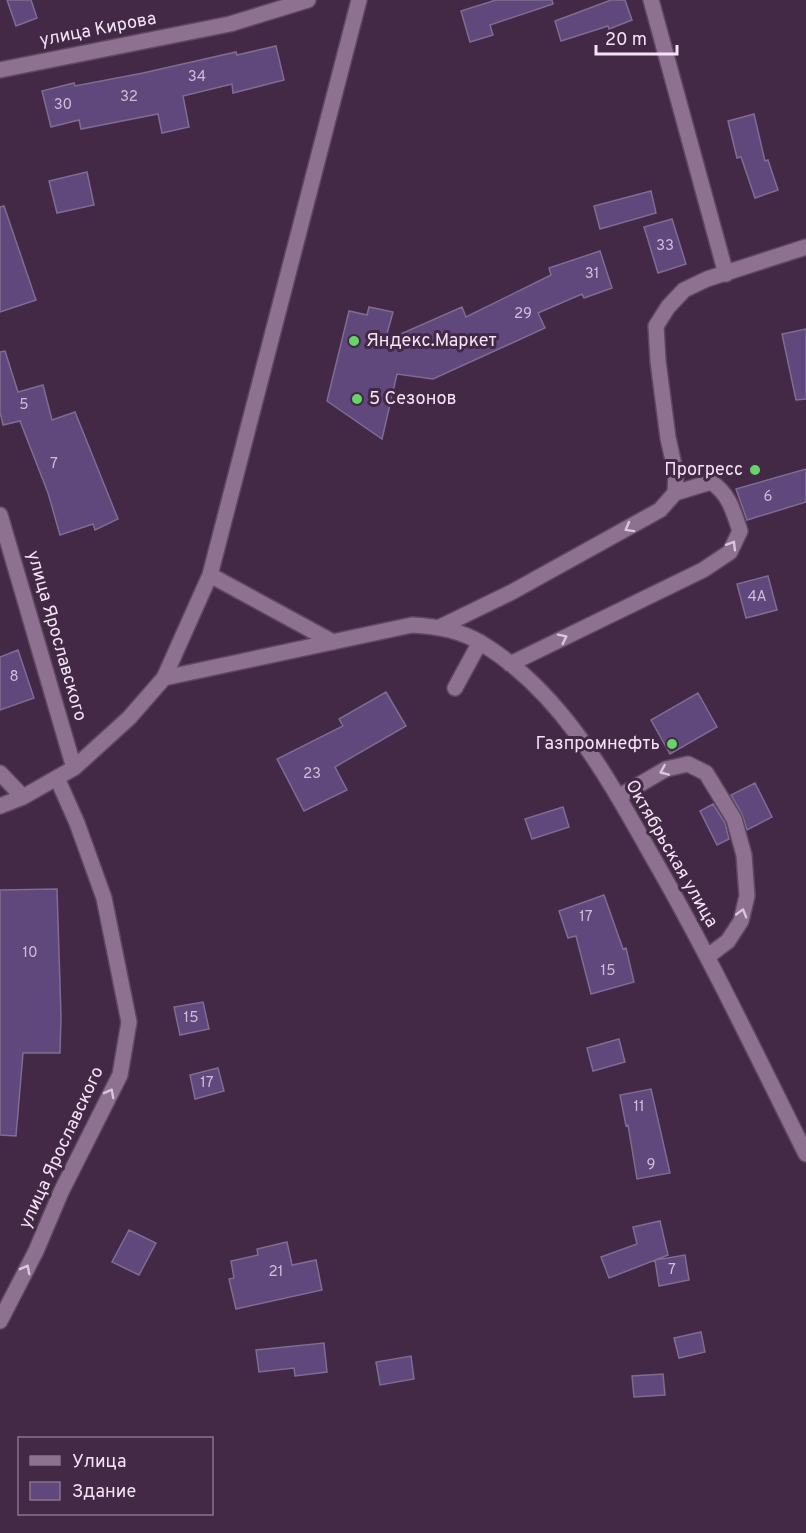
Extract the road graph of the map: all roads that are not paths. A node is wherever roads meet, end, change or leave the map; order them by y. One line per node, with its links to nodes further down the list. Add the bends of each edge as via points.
1 (308, 0): 4 (street, улица Кирова, via 230,24)
2 (359, 0): 9 (street)
3 (651, 0): 6 (street)
4 (0, 70)
5 (806, 247): 6 (street)
6 (726, 274): 7 (street, via 684,291 657,326 658,361 676,474)
7 (675, 493): 10 (street, Октябрьская улица, one-way to 10, via 660,510); 13 (street, one-way to 7, via 703,570 730,552 740,531 722,489 711,482)
8 (0, 515): 16 (street, улица Ярославского)
9 (210, 575): 11 (street); 14 (street)
10 (440, 627): 11 (street, Октябрьская улица, via 412,625); 12 (street, Октябрьская улица)
11 (333, 642): 14 (street, Октябрьская улица)
12 (480, 642): 13 (street, Октябрьская улица); 15 (street)
13 (510, 664): 20 (street, Октябрьская улица, via 565,719)
14 (164, 678): 16 (street, via 129,718)
15 (455, 688)
16 (74, 768): 18 (street)
17 (0, 773): 19 (street)
18 (57, 778): 19 (street); 24 (street, улица Ярославского, one-way to 18, via 120,1075 129,1022 104,898)
19 (23, 797): 21 (street)
20 (618, 797): 22 (street, Октябрьская улица); 22 (street, one-way to 20, via 728,941 741,921 747,896 744,855 734,819 706,773 688,764 666,769)
21 (0, 806)
22 (707, 957): 23 (street, Октябрьская улица)
23 (806, 1154)
24 (0, 1321)

